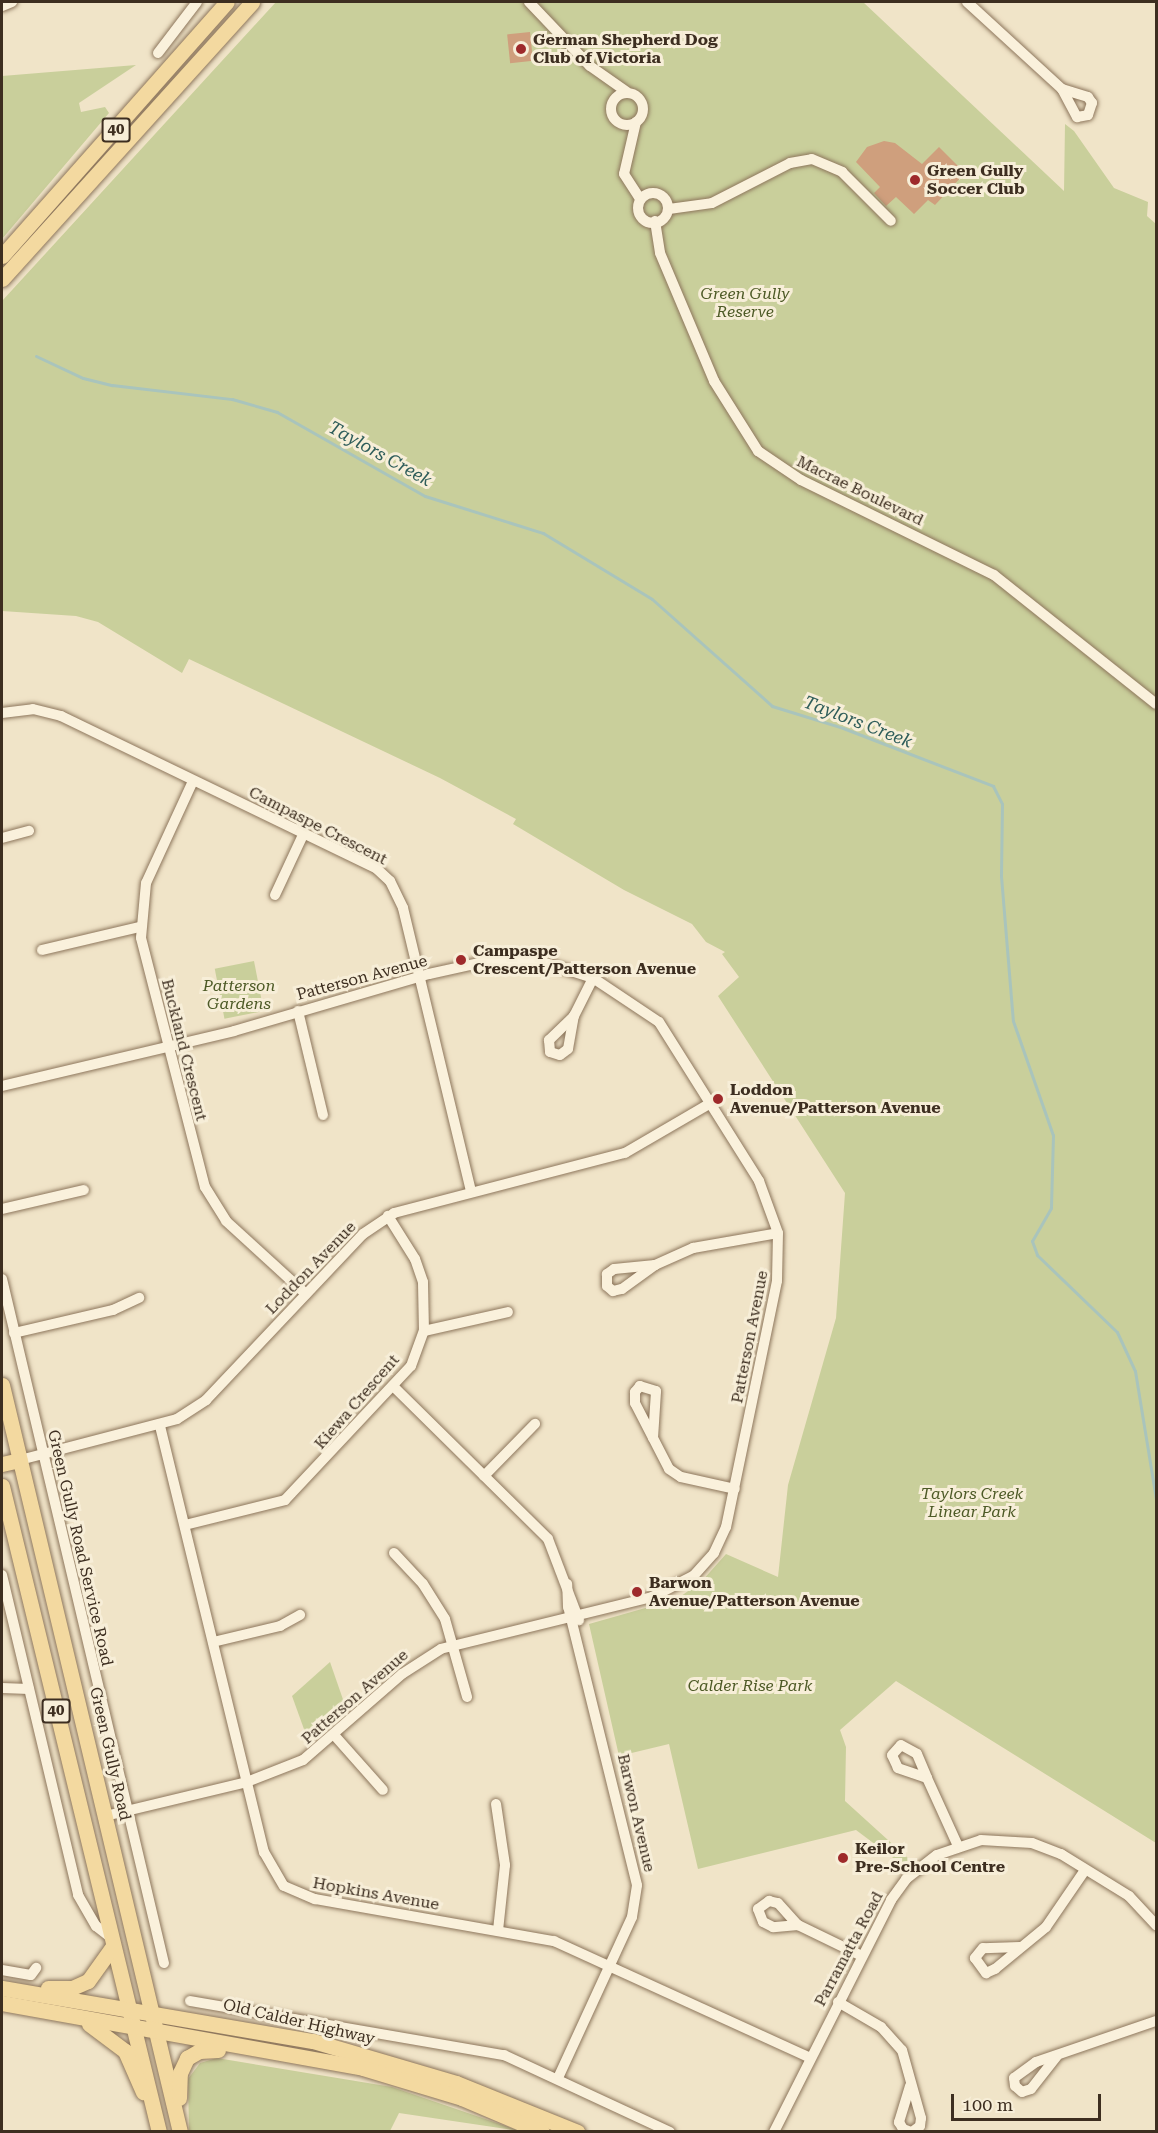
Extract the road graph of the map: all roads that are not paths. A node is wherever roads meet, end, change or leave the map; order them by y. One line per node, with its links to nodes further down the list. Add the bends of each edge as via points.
1 (12, 2): 7 (street)
2 (197, 2): 8 (street)
3 (227, 2): 20 (main road, 40)
4 (252, 2): 21 (main road, 40)
5 (529, 2): 9 (street)
6 (967, 2): 10 (street)
7 (2, 6)
8 (158, 53)
9 (590, 66): 11 (street); 12 (street)
10 (1062, 89)
11 (627, 92): 12 (street); 13 (street, via 643,104)
12 (611, 105): 14 (street, via 612,116)
13 (636, 122): 14 (street); 15 (street)
14 (620, 123): 15 (street)
15 (628, 145): 16 (street, via 624,174)
16 (640, 199): 17 (street, via 657,196); 18 (street, via 639,215)
17 (669, 210): 18 (street, via 666,218); 19 (street, via 712,203 790,163 813,159 842,172)
18 (655, 221): 22 (street, Macrae Boulevard, via 660,253 714,381 758,450 801,480 994,575)
19 (891, 221)
20 (2, 256)
21 (2, 279)
22 (1156, 704)
23 (2, 713): 24 (street, Campaspe Crescent, via 46,710)
24 (193, 781): 26 (street, Campaspe Crescent); 29 (street, Buckland Crescent, via 152,868)
25 (29, 831): 27 (street)
26 (303, 835): 28 (street); 31 (street, Campaspe Crescent, via 377,869 390,881 403,908)
27 (2, 838)
28 (275, 894)
29 (139, 927): 30 (street); 35 (street, Buckland Crescent)
30 (42, 950)
31 (420, 977): 32 (street, Patterson Avenue, via 521,958); 33 (street, Patterson Avenue); 40 (street, Campaspe Crescent)
32 (593, 978): 34 (street); 37 (street, Patterson Avenue, via 659,1022)
33 (298, 1011): 35 (street, Patterson Avenue); 38 (street)
34 (574, 1016)
35 (168, 1046): 36 (street, Patterson Avenue); 46 (street, Buckland Crescent, via 194,1159 214,1204 249,1244)
36 (2, 1086)
37 (711, 1103): 40 (street, Loddon Avenue, via 625,1154); 43 (street, Patterson Avenue, via 764,1190)
38 (322, 1115)
39 (84, 1191): 41 (street)
40 (471, 1192): 42 (street, Loddon Avenue)
41 (2, 1209)
42 (388, 1216): 46 (street, Loddon Avenue, via 363,1234); 49 (street, Kiewa Crescent, via 420,1270)
43 (778, 1233): 44 (street, via 693,1248); 61 (street, Patterson Avenue, via 777,1281)
44 (654, 1265)
45 (2, 1279): 50 (street, Green Gully Road Service Road)
46 (306, 1294): 54 (street, Loddon Avenue, via 206,1400)
47 (139, 1298): 50 (street, via 112,1310)
48 (508, 1312): 49 (street)
49 (424, 1330): 52 (street, Kiewa Crescent, via 411,1366)
50 (14, 1333): 56 (street, Green Gully Road Service Road)
51 (2, 1385): 57 (main road, Green Gully Road / 40)
52 (394, 1387): 59 (street, Barwon Avenue); 62 (street, Kiewa Crescent, via 285,1500)
53 (535, 1424): 59 (street)
54 (160, 1426): 56 (street, Loddon Avenue); 62 (street, Hopkins Avenue)
55 (653, 1438): 61 (street, via 674,1473)
56 (43, 1455): 57 (street, Loddon Avenue); 77 (street, Green Gully Road Service Road)
57 (20, 1460): 58 (main road); 78 (main road, Green Gully Road / 40)
58 (2, 1464)
59 (484, 1476): 66 (street, Barwon Avenue, via 548,1539 567,1584)
60 (2, 1486): 84 (main road, 40)
61 (735, 1489): 66 (street, Patterson Avenue, via 721,1540 693,1576 664,1593)
62 (185, 1525): 67 (street, Hopkins Avenue)
63 (394, 1553): 68 (street, via 432,1598)
64 (2, 1575): 70 (street)
65 (300, 1615): 67 (street, via 280,1626)
66 (574, 1616): 68 (street, Patterson Avenue); 88 (street, Barwon Avenue, via 636,1878 634,1908)
67 (213, 1642): 74 (street, Hopkins Avenue)
68 (455, 1644): 71 (street); 72 (street, Patterson Avenue, via 417,1662)
69 (2, 1688): 70 (street)
70 (29, 1689): 84 (street, via 84,1910)
71 (467, 1697)
72 (335, 1736): 74 (street, Patterson Avenue, via 303,1760); 75 (street)
73 (927, 1778): 79 (street)
74 (247, 1782): 77 (street, Patterson Avenue); 83 (street, Hopkins Avenue, via 268,1864 291,1891)
75 (383, 1790)
76 (496, 1804): 83 (street, via 505,1865)
77 (126, 1811): 78 (street, Patterson Avenue); 87 (street, Green Gully Road Service Road)
78 (105, 1816): 95 (main road, Green Gully Road / 40)
79 (958, 1846): 80 (street, Parramatta Road, via 996,1839 1021,1841 1053,1851); 86 (street, Parramatta Road, via 928,1861 906,1879)
80 (1085, 1870): 82 (street, Parramatta Road, via 1129,1896); 85 (street, via 1057,1915)
81 (798, 1924): 86 (street)
82 (1156, 1925)
83 (498, 1930): 88 (street, Hopkins Avenue, via 554,1941)
84 (111, 1941): 91 (main road, via 95,1973 80,1985); 94 (main road, 40)
85 (1020, 1947)
86 (862, 1956): 93 (street, Parramatta Road)
87 (164, 1964)
88 (609, 1966): 101 (street, Hopkins Avenue); 103 (street, Barwon Avenue)
89 (36, 1968): 90 (street, via 31,1975)
90 (2, 1970)
91 (2, 1993): 94 (main road, Old Calder Highway); 96 (main road, Old Calder Highway)
92 (190, 2001): 103 (street, via 504,2055)
93 (838, 2002): 101 (street, Parramatta Road); 104 (street, via 896,2040)
94 (129, 2008): 95 (main road, Old Calder Highway); 98 (main road, 40)
95 (153, 2012): 99 (main road, Green Gully Road / 40); 108 (main road, Old Calder Highway, via 226,2023 349,2050 456,2083)
96 (76, 2018): 98 (main road, Old Calder Highway); 105 (main road, via 104,2032 125,2052)
97 (1156, 2021): 100 (street, via 1093,2039)
98 (136, 2029): 99 (main road, Old Calder Highway); 105 (main road, 40)
99 (158, 2033): 102 (main road, Old Calder Highway); 106 (main road, Green Gully Road / 40)
100 (1057, 2056)
101 (809, 2057): 110 (street, Parramatta Road)
102 (363, 2068): 106 (main road, via 199,2050 187,2058 180,2073); 107 (main road, Old Calder Highway, via 453,2095)
103 (558, 2078): 109 (street)
104 (910, 2086): 111 (street, via 921,2118 920,2126); 111 (street, via 899,2122)
105 (158, 2132)
106 (181, 2132)
107 (542, 2132)
108 (577, 2132)
109 (670, 2132)
110 (774, 2132)
111 (911, 2132)

